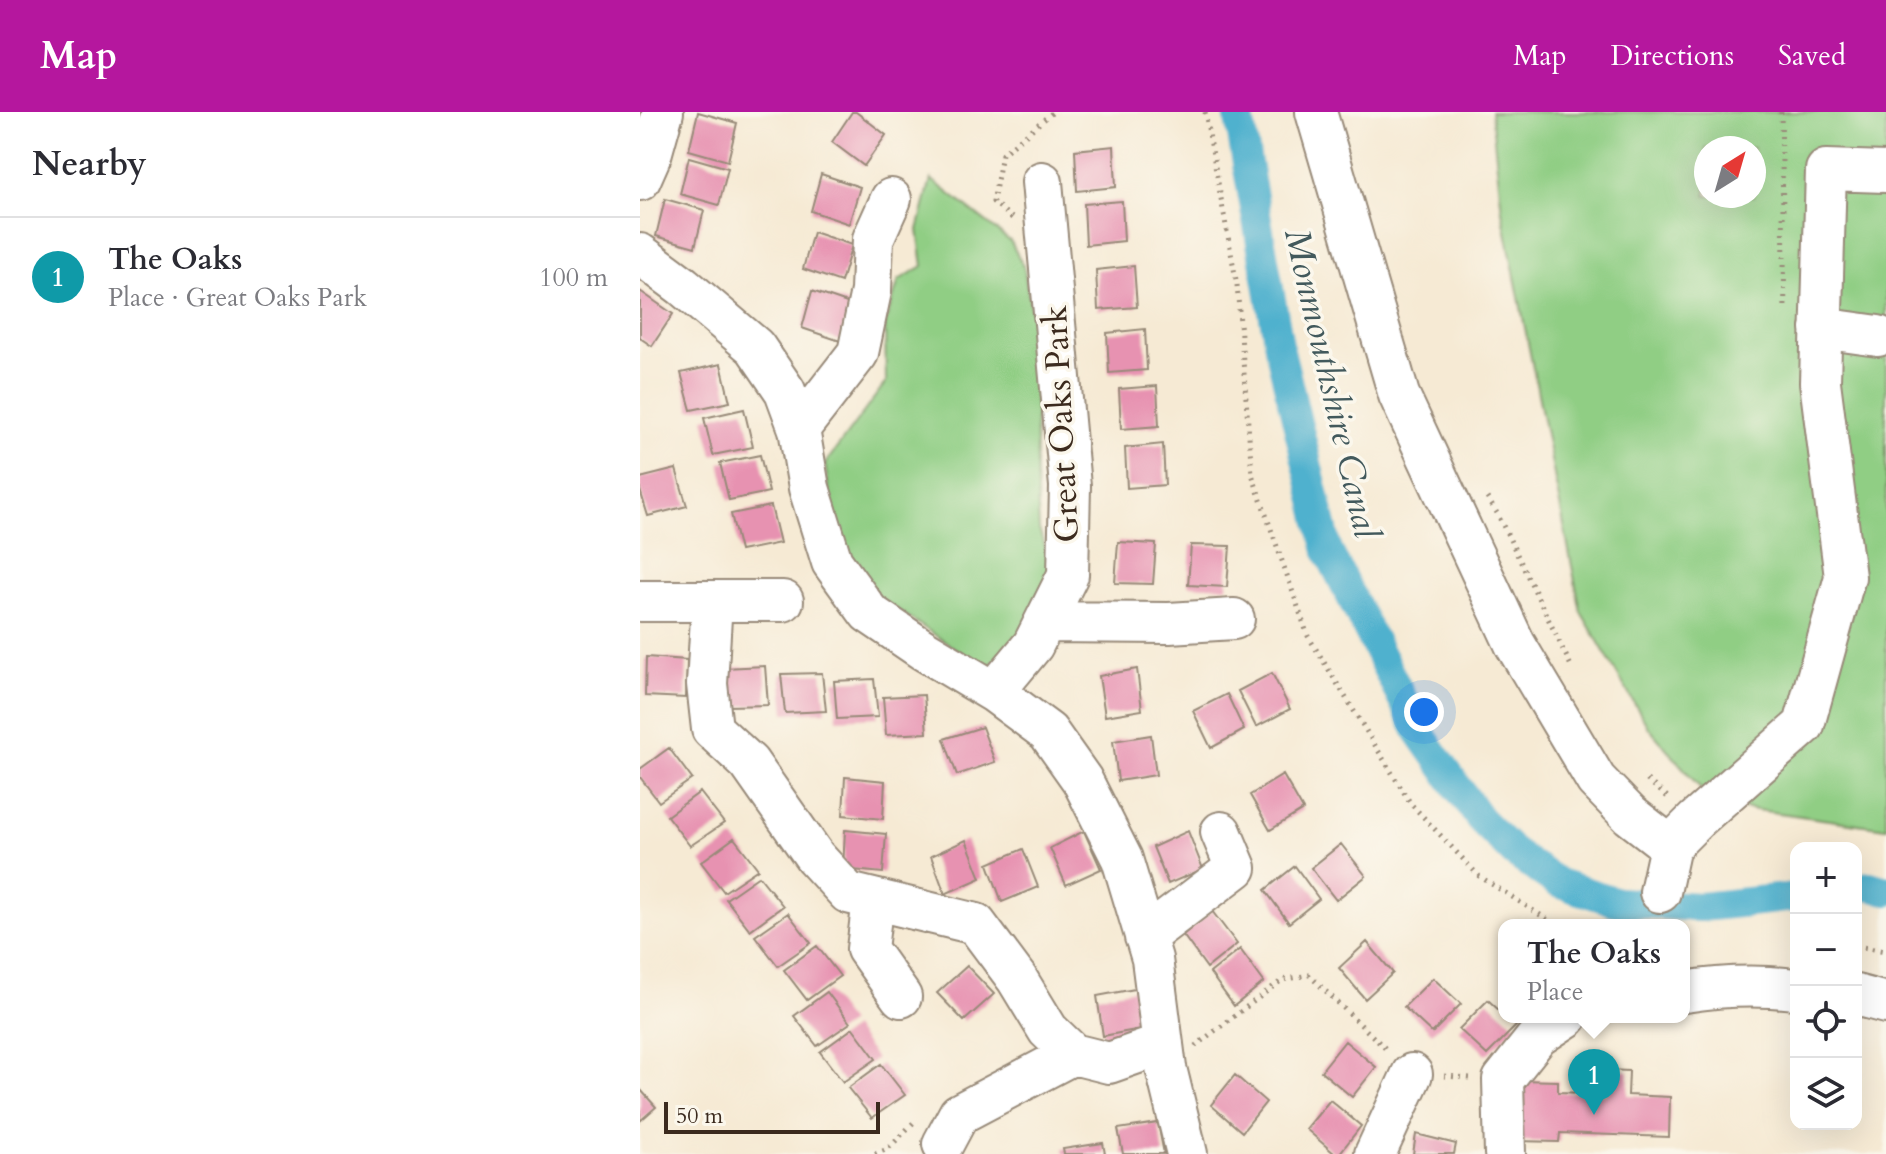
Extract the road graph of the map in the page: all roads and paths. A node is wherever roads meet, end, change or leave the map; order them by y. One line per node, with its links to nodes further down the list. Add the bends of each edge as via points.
1 (663, 112): 6 (street)
2 (1205, 112): 26 (path, via 1237,285 1252,474 1308,636 1411,804 1479,876)
3 (1316, 112): 23 (street, via 1399,395 1515,644 1596,780 1630,815)
4 (1781, 112): 10 (path)
5 (1886, 172): 10 (street, via 1826,170)
6 (640, 180)
7 (1042, 182): 18 (street, Great Oaks Park, via 1070,486 1068,575)
8 (891, 199): 12 (street, via 873,239 871,291 858,353)
9 (640, 254): 12 (street, via 755,347 785,391)
10 (1803, 324): 11 (street); 23 (street, via 1820,382 1845,577 1804,725)
11 (1878, 336)
12 (799, 429): 20 (street, via 809,488 832,562 869,613)
13 (1481, 489): 19 (path)
14 (640, 601): 15 (street)
15 (712, 601): 16 (street); 25 (street, via 707,684 712,729 749,763 815,857 848,893)
16 (783, 601)
17 (1234, 619): 18 (street)
18 (1045, 622): 20 (street, Great Oaks Park)
19 (1572, 669)
20 (994, 692): 27 (street, via 1048,732 1082,780 1122,859)
21 (1637, 772): 23 (path)
22 (1221, 832): 27 (street, via 1236,868)
23 (1683, 833): 24 (street)
24 (1660, 892)
25 (873, 899): 32 (street, via 867,949); 36 (street, via 976,924 1048,1030)
26 (1547, 919)
27 (1145, 937): 37 (street)
28 (1862, 947): 29 (path)
29 (1886, 951)
30 (1790, 988): 31 (street)
31 (1690, 991)
32 (901, 997)
33 (1862, 997): 34 (street)
34 (1886, 1003)
35 (1558, 1023): 39 (street, via 1538,1036)
36 (1073, 1054): 37 (street, via 1109,1063); 40 (street, via 959,1114)
37 (1165, 1056): 38 (path, via 1282,980 1309,975); 41 (street)
38 (1412, 1074): 39 (path); 42 (street)
39 (1503, 1080): 43 (street)
40 (943, 1144)
41 (1187, 1154)
42 (1375, 1154)
43 (1505, 1154)

